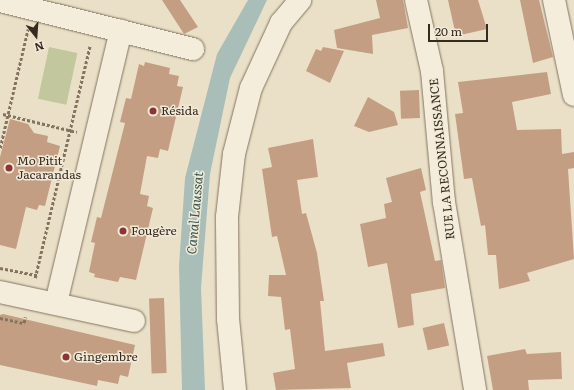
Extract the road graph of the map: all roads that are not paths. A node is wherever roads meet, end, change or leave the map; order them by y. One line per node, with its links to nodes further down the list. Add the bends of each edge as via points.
1 (300, 0): 11 (street, via 281,23 251,88 234,154 227,217 228,319)
2 (416, 0): 12 (street, RUE LA RECONNAISSANCE, via 432,71 444,202)
3 (554, 0): 7 (street)
4 (0, 1): 5 (street)
5 (121, 31): 6 (street); 9 (street)
6 (193, 49)
7 (574, 95)
8 (0, 292): 9 (street)
9 (56, 303): 10 (street)
10 (134, 320)
11 (235, 390)
12 (475, 390)

